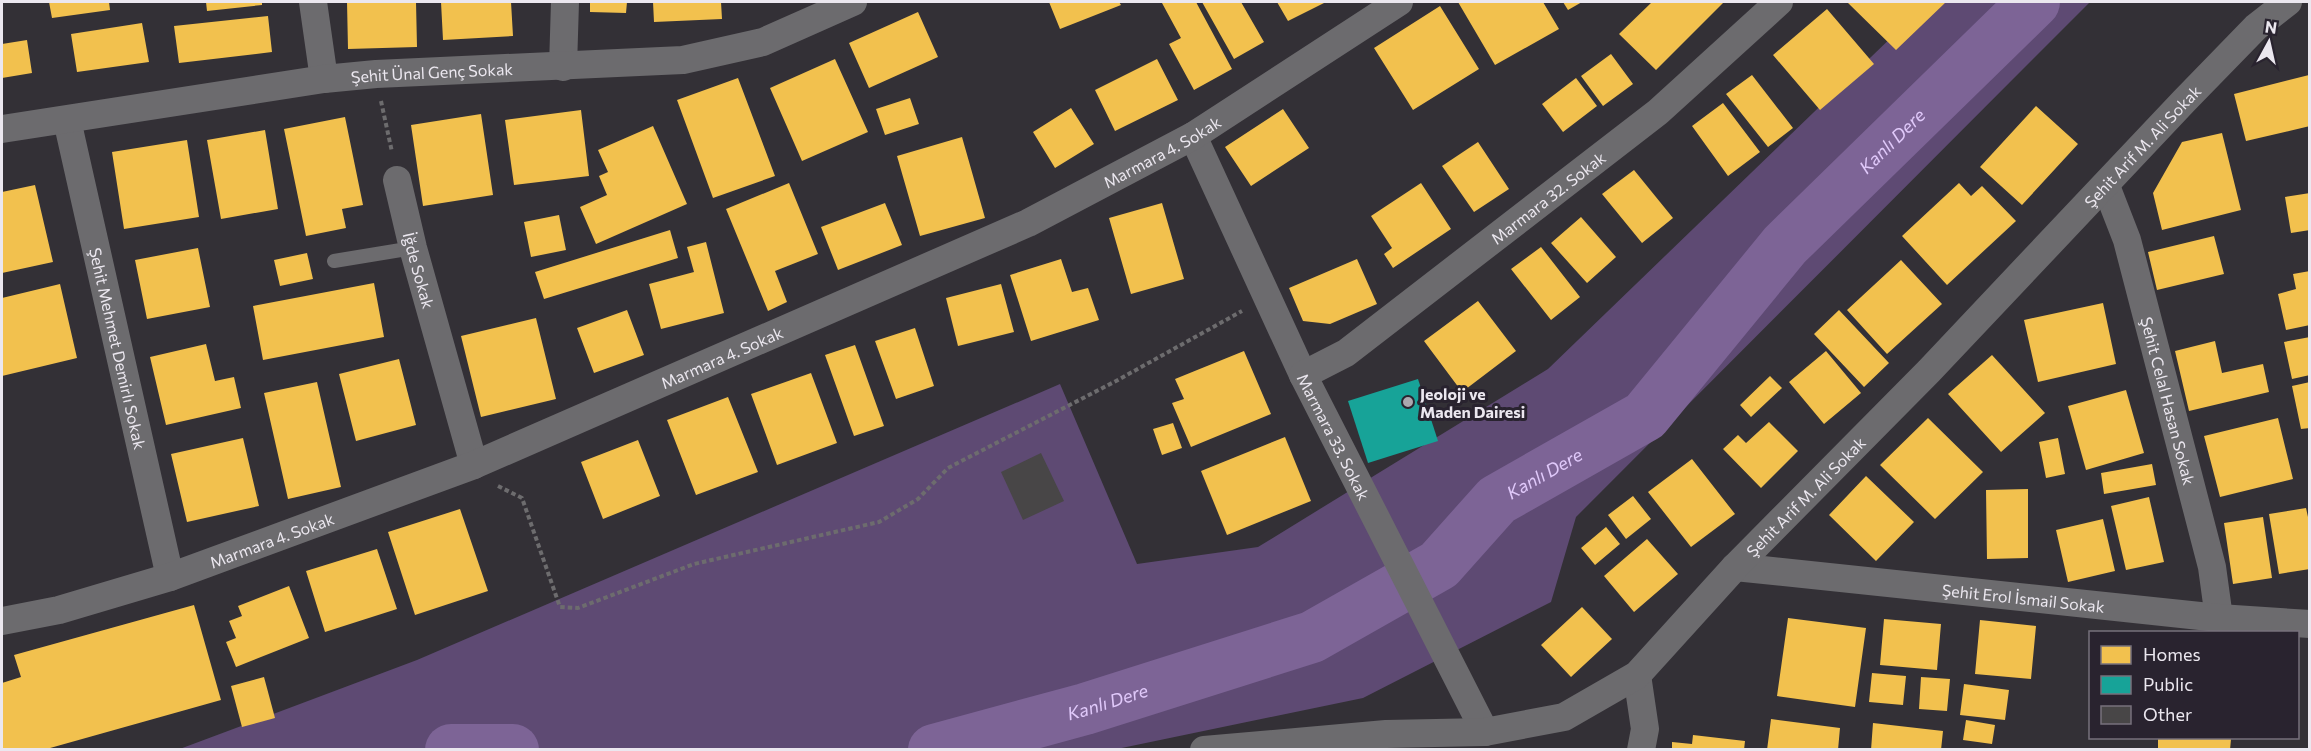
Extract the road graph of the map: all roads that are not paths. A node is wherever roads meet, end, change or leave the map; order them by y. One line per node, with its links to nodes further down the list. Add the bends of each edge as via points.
1 (313, 2): 8 (street)
2 (565, 2): 7 (street)
3 (1397, 2): 11 (street, Marmara 4. Sokak)
4 (1779, 2): 16 (street, Marmara 32. Sokak, via 1658,112 1346,353)
5 (2288, 2): 13 (street, Şehit Arif M. Ali Sokak, via 2256,27)
6 (839, 5): 7 (street, Şehit Ünal Genç Sokak, via 763,42 683,60)
7 (563, 67): 8 (street, Şehit Ünal Genç Sokak, via 376,74)
8 (324, 80): 9 (street, Şehit Ünal Genç Sokak)
9 (67, 120): 10 (street, Şehit Ünal Genç Sokak); 19 (street, Şehit Mehmet Demirlı Sokak)
10 (2, 129)
11 (1193, 136): 16 (street, Marmara 33. Sokak); 17 (street, Marmara 4. Sokak, via 1028,223)
12 (397, 180): 14 (street, İğde Sokak)
13 (2106, 186): 18 (street, Şehit Arif M. Ali Sokak); 20 (street, Şehit Celal Hasan Sokak, via 2130,252 2212,567)
14 (413, 248): 15 (lane); 17 (street, İğde Sokak)
15 (334, 261)
16 (1303, 375): 24 (street, Marmara 33. Sokak)
17 (474, 465): 19 (street, Marmara 4. Sokak)
18 (1735, 567): 20 (street, Şehit Erol İsmail Sokak); 23 (street, Şehit Arif M. Ali Sokak)
19 (170, 577): 21 (street, Marmara 4. Sokak, via 59,610)
20 (2219, 618): 22 (street, Şehit Erol İsmail Sokak)
21 (2, 621)
22 (2310, 624)
23 (1637, 675): 24 (street, Şehit Arif M. Ali Sokak, via 1564,717); 26 (street, via 1645,729)
24 (1485, 732): 25 (street, Şehit Arif M. Ali Sokak, via 1386,735)
25 (1204, 750)
26 (1641, 750)

